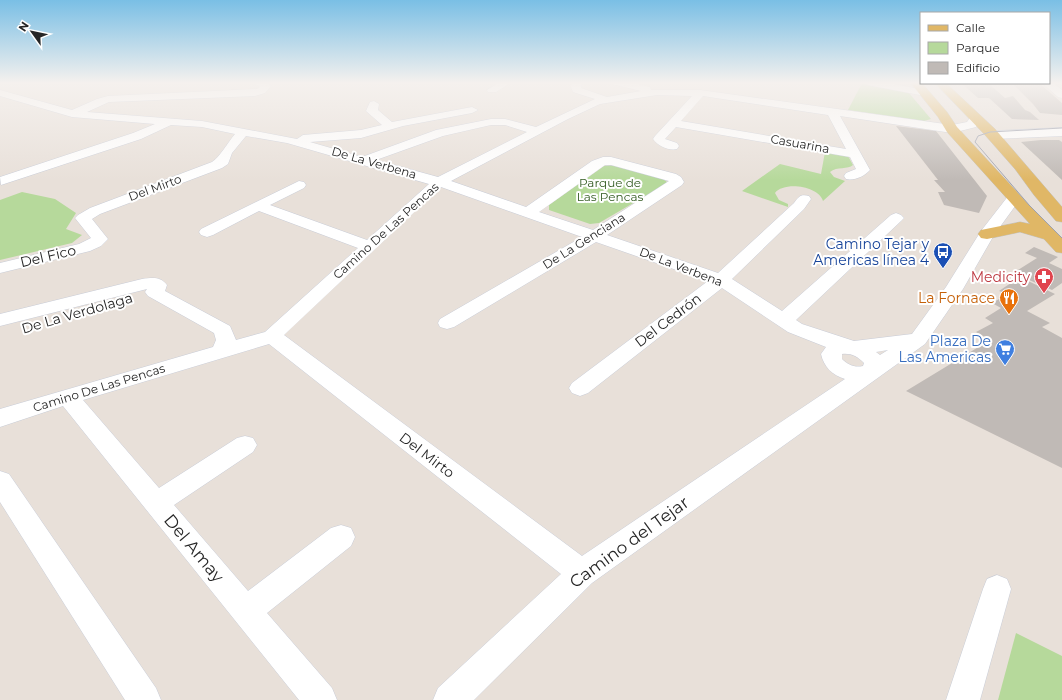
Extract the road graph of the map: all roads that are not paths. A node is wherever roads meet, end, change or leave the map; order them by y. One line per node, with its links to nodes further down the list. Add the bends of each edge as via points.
1 (80, 115): 11 (street, De La Verbena)
2 (375, 115): 13 (street)
3 (445, 115): 13 (street)
4 (570, 115): 16 (street, Camino De Las Pencas)
5 (681, 115): 12 (street)
6 (834, 115): 21 (street)
7 (847, 115): 14 (street, Camino De Las Pencas)
8 (943, 115): 14 (main road)
9 (972, 115): 10 (main road)
10 (975, 118): 14 (street, via 972,125); 18 (main road)
11 (170, 122): 15 (street, De La Verbena); 25 (street, via 137,136)
12 (674, 123): 20 (street, via 659,139); 21 (street, Casuarina)
13 (390, 126): 19 (street, via 361,134)
14 (956, 128): 28 (main road); 36 (main road, via 975,142 1035,206)
15 (243, 131): 19 (street, De La Verbena); 39 (street, Del Mirto, via 218,165 85,216 83,218 100,239)
16 (538, 131): 22 (street, via 505,122 491,122 440,133); 26 (street, Camino De Las Pencas)
17 (1062, 132): 18 (street)
18 (992, 135): 23 (main road)
19 (289, 140): 22 (street, De La Verbena)
20 (673, 146)
21 (855, 154): 24 (street, via 863,170)
22 (365, 160): 26 (street, De La Verbena)
23 (1020, 166): 30 (main road); 33 (main road)
24 (851, 176)
25 (1, 181)
26 (439, 182): 32 (street, De La Verbena); 40 (street, Camino De Las Pencas)
27 (299, 185): 31 (street)
28 (1014, 198): 36 (main road); 37 (street, Camino del Tejar)
29 (804, 199): 43 (street, Del Cedrón)
30 (1062, 200)
31 (258, 206): 35 (street); 40 (street)
32 (529, 212): 38 (street, De La Verbena); 38 (street, De La Genciana, via 603,161 611,161 676,180 677,182)
33 (1062, 217)
34 (896, 218): 47 (street)
35 (206, 232)
36 (1056, 233): 37 (main road, via 1020,227); 41 (main road)
37 (988, 234): 50 (street, Camino del Tejar)
38 (596, 235): 43 (street, De La Verbena); 46 (street, De La Genciana)
39 (95, 243): 42 (street, Del Fico, via 84,248)
40 (369, 246): 49 (street, Camino De Las Pencas)
41 (1062, 248)
42 (0, 268)
43 (721, 280): 47 (street, De La Verbena); 55 (street, Del Cedrón)
44 (148, 288): 45 (street, De La Verdolaga); 48 (street, De La Verdolaga); 52 (street, via 224,330 226,340)
45 (0, 320)
46 (447, 323)
47 (789, 324): 51 (street, De La Verbena); 53 (street, De La Verbena)
48 (0, 335)
49 (272, 336): 52 (street, Camino De Las Pencas); 63 (street, Del Mirto)
50 (918, 340): 51 (street); 54 (street, Camino del Tejar)
51 (851, 347): 53 (street, via 833,350 831,354); 54 (street, De La Verbena, via 871,358 874,362)
52 (220, 352): 56 (street, Camino De Las Pencas)
53 (835, 364): 54 (street, De La Verbena, via 850,373 864,374); 57 (street)
54 (871, 371): 57 (street, Camino del Tejar)
55 (580, 388)
56 (68, 396): 58 (street, Camino De Las Pencas); 61 (street, Del Amay)
57 (824, 405): 63 (street, Camino del Tejar)
58 (0, 418)
59 (246, 445): 61 (street)
60 (0, 481): 66 (street)
61 (156, 503): 65 (street, Del Amay)
62 (341, 537): 65 (street)
63 (582, 573): 68 (street, Camino del Tejar)
64 (998, 589): 69 (street)
65 (246, 611): 67 (street, Del Amay)
66 (144, 700)
67 (320, 700)
68 (450, 700)
69 (963, 700)

